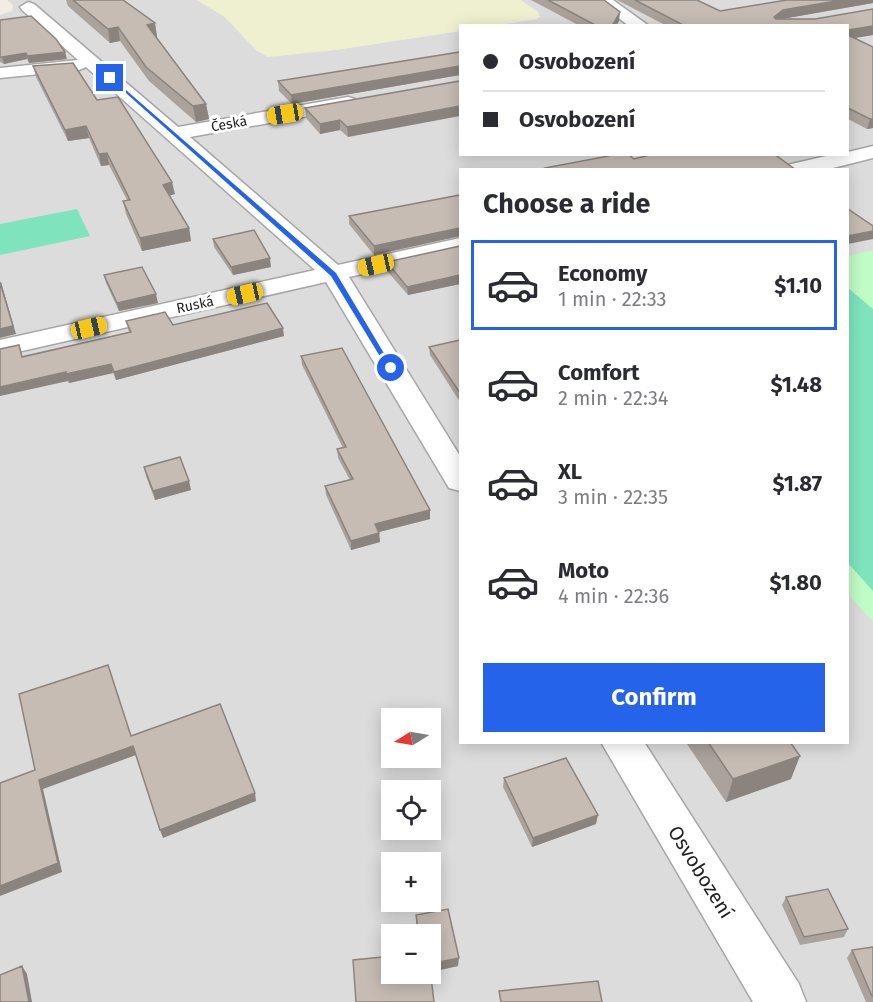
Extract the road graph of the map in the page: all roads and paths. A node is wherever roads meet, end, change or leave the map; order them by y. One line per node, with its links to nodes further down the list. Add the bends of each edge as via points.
1 (603, 0): 3 (street)
2 (28, 7): 4 (street)
3 (638, 24)
4 (93, 64): 5 (street); 7 (street)
5 (0, 74)
6 (369, 99): 7 (street, Česká)
7 (175, 134): 14 (street)
8 (873, 152): 9 (street)
9 (849, 155)
10 (843, 156): 11 (street); 12 (street)
11 (802, 168)
12 (873, 175)
13 (459, 245): 14 (street, Ruská)
14 (334, 274): 15 (street, Ruská); 16 (street)
15 (0, 348)
16 (459, 479)
17 (622, 744): 18 (street, Osvobození)
18 (781, 1002)

